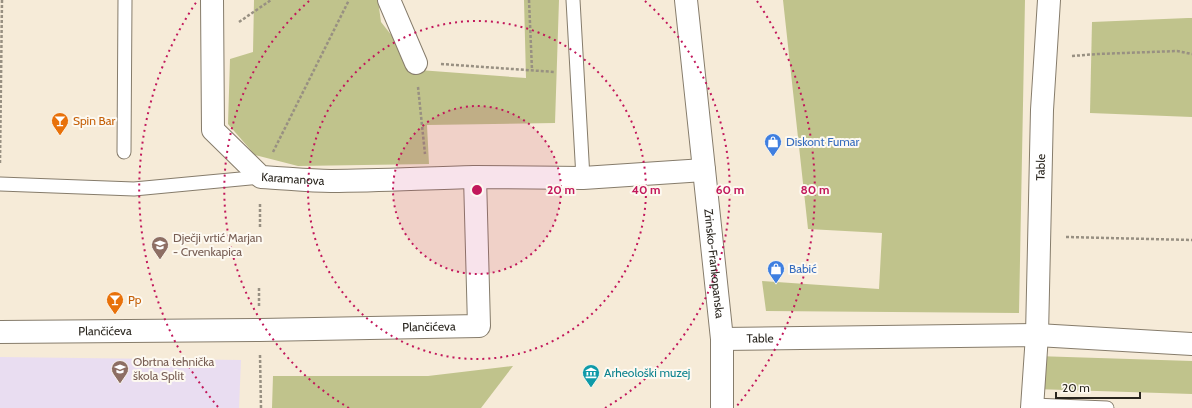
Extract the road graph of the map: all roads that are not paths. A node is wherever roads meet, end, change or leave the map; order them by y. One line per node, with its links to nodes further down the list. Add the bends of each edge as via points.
1 (125, 0): 8 (lane)
2 (212, 0): 10 (street, Karamanova, via 213,130)
3 (389, 0): 7 (street)
4 (573, 0): 12 (lane)
5 (686, 0): 9 (street, Zrinsko-Frankopanska)
6 (1049, 0): 15 (street, Table, via 1042,110)
7 (416, 63)
8 (124, 152)
9 (704, 170): 12 (street); 16 (street, Zrinsko-Frankopanska)
10 (261, 177): 11 (street, Karamanova, via 330,181); 13 (lane, via 134,189)
11 (474, 177): 12 (street); 14 (street, Plančićeva, via 479,326)
12 (583, 178)
13 (0, 184)
14 (0, 332)
15 (1037, 335): 16 (street, Table); 17 (street, Table); 18 (street, Table)
16 (722, 339): 19 (street, Zrinsko-Frankopanska)
17 (1192, 344)
18 (1032, 406): 20 (lane)
19 (722, 408)
20 (1107, 408)

